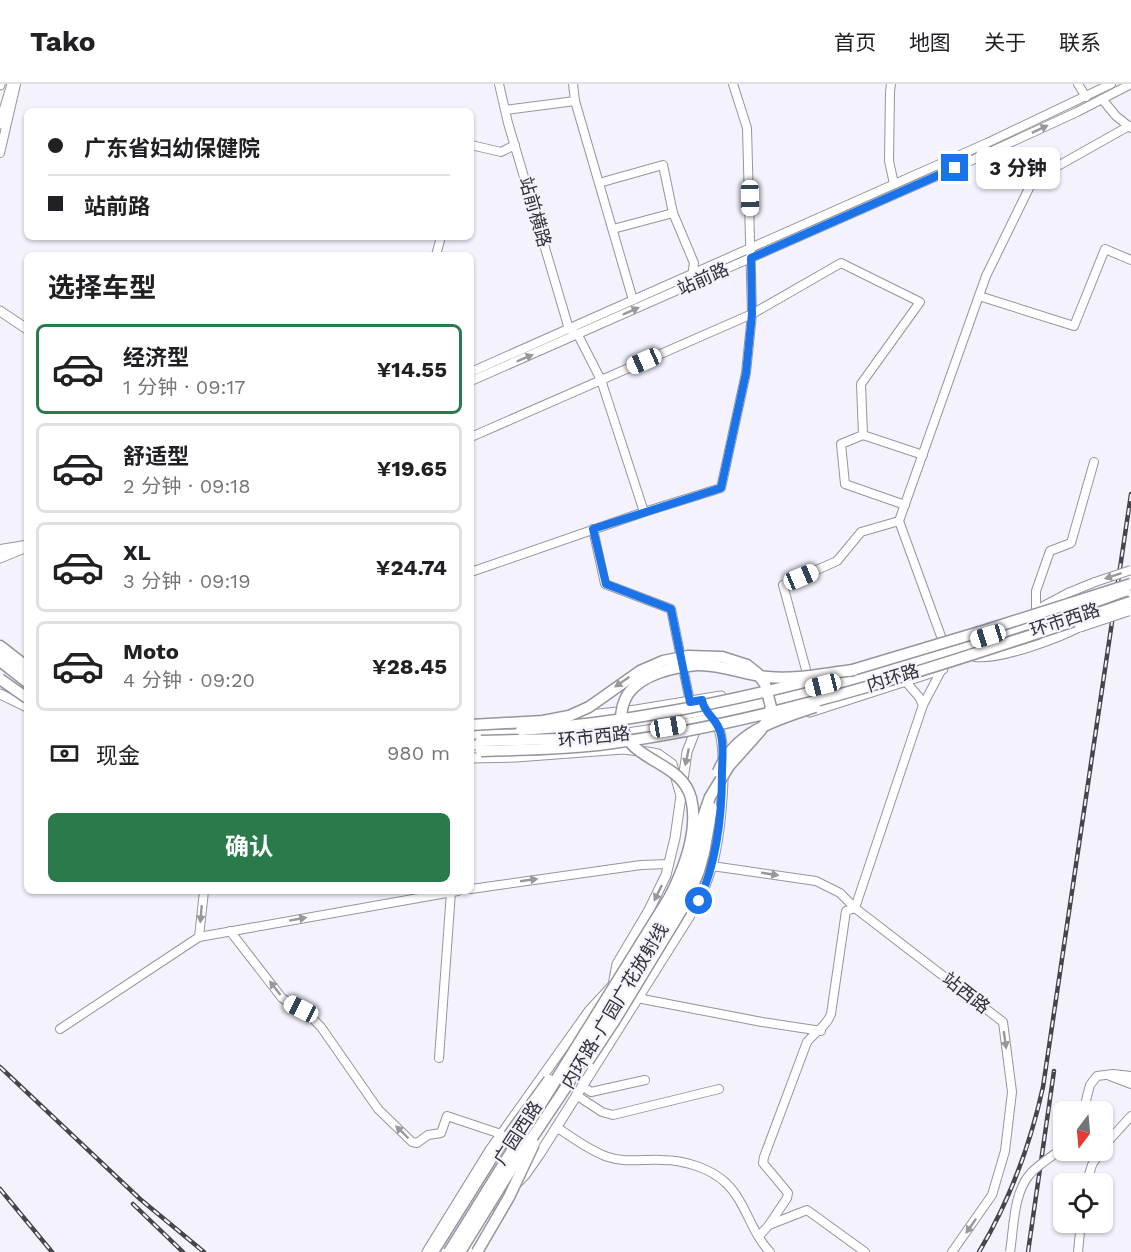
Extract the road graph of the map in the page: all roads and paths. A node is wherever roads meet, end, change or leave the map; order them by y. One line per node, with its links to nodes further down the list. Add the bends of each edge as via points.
1 (14, 84): 13 (main road); 17 (street)
2 (499, 84): 12 (street, 站前横路)
3 (573, 84): 11 (street)
4 (733, 84): 22 (street, via 747,128)
5 (891, 84): 19 (street, via 889,161)
6 (1078, 84): 9 (street)
7 (1111, 84): 9 (street, 站前路)
8 (1131, 84): 10 (street, 站前路)
9 (1086, 97): 19 (street, 站前路)
10 (1102, 99): 14 (street); 23 (street, 站前路, one-way to 10)
11 (575, 101): 12 (street); 18 (street)
12 (505, 110): 15 (street, 站前横路)
13 (0, 124)
14 (1130, 127): 27 (street, via 1033,180)
15 (515, 145): 16 (street, via 501,152); 32 (street, 站前横路)
16 (474, 146)
17 (0, 153)
18 (599, 183): 20 (street, via 663,165); 21 (street)
19 (894, 184): 22 (street, 站前路)
20 (673, 213): 21 (street); 25 (street, via 694,263)
21 (613, 229): 28 (street)
22 (750, 248): 23 (street); 25 (street, 站前路)
23 (751, 258): 26 (street, 站前路); 30 (street)
24 (1131, 260): 27 (street, via 1105,249 1074,326)
25 (692, 274): 26 (street); 28 (street, 站前路)
26 (695, 283): 33 (street, 站前路, one-way to 26)
27 (979, 296): 39 (street)
28 (633, 300): 32 (street, 站前路)
29 (0, 311): 31 (main road)
30 (752, 314): 36 (street); 37 (street, via 841,263 920,302 861,384); 42 (street, via 746,373 721,488)
31 (24, 327)
32 (569, 329): 33 (street); 34 (street, 站前路)
33 (578, 335): 35 (street, 站前路, one-way to 33); 36 (street)
34 (474, 371)
35 (474, 380)
36 (601, 380): 38 (street); 42 (street)
37 (863, 435): 39 (street); 41 (street, via 841,444 845,484)
38 (474, 436)
39 (923, 455): 41 (street)
40 (1094, 462): 54 (street, via 1071,543 1050,550 1036,591)
41 (905, 505): 43 (street)
42 (644, 512): 44 (street)
43 (899, 520): 58 (street); 72 (street, via 861,532 837,561 783,585)
44 (593, 529): 49 (street); 81 (street, via 606,584 671,609)
45 (24, 546): 47 (street)
46 (24, 547): 48 (main road)
47 (0, 549)
48 (0, 558)
49 (474, 571)
50 (1129, 591): 51 (main road, bridge); 52 (main road, bridge); 53 (main road, 环市西路, bridge); 54 (street, one-way to 54, bridge, via 1095,582); 55 (main road, bridge); 60 (highway, 内环路, bridge); 67 (highway, 内环路, bridge)
51 (1107, 592): 52 (main road, bridge); 53 (main road, bridge)
52 (1087, 593): 54 (main road)
53 (1086, 608): 56 (main road, 环市西路); 78 (main road, 环市西路)
54 (1036, 610): 58 (main road)
55 (1080, 627): 57 (main road); 62 (street, via 999,655)
56 (1033, 630): 57 (main road); 62 (main road, 环市西路)
57 (1065, 630): 62 (main road)
58 (942, 639): 72 (main road)
59 (0, 646): 64 (highway)
60 (984, 650): 91 (highway, 内环路, bridge, via 791,707); 122 (highway, bridge, via 780,719 750,733 734,746 717,774 704,853 691,892 615,1020)
61 (0, 652): 70 (main road)
62 (973, 653): 66 (main road); 68 (main road, 环市西路)
63 (0, 660): 71 (highway)
64 (24, 666)
65 (680, 667): 67 (highway, 内环路, bridge, via 713,665 777,677); 115 (highway, 内环路-广园广花放射线, bridge, via 636,685 624,700 621,721 630,744 684,783 693,813 689,845 669,898)
66 (942, 669): 74 (main road); 83 (street)
67 (854, 670): 92 (highway, 内环路, bridge, via 716,703 604,722)
68 (897, 671): 74 (street); 75 (main road, 环市西路)
69 (0, 673): 76 (main road)
70 (24, 675)
71 (24, 676)
72 (808, 677): 79 (main road)
73 (0, 679): 80 (highway, bridge)
74 (903, 683): 83 (street); 84 (main road)
75 (845, 686): 78 (main road, 环市西路); 84 (main road)
76 (24, 690)
77 (0, 694): 82 (main road)
78 (790, 697): 84 (main road); 85 (main road, 环市西路); 87 (main road, 环市西路)
79 (702, 700): 81 (main road); 85 (main road)
80 (24, 703)
81 (685, 703): 86 (main road); 88 (main road)
82 (24, 704)
83 (923, 705): 109 (street)
84 (825, 707): 102 (main road, via 741,737 733,751)
85 (704, 711): 86 (main road, 环市西路); 87 (main road); 91 (main road)
86 (682, 714): 94 (main road, 环市西路)
87 (713, 718): 91 (main road, 环市西路); 102 (main road, via 722,742)
88 (530, 720): 90 (main road); 94 (main road)
89 (474, 723): 122 (highway, 内环路-广园广花放射线, one-way to 89, bridge, via 679,899 694,863 706,806 729,766 767,720 771,707 767,689 752,669 738,661 688,656 640,670 589,707 569,716 543,721)
90 (474, 723)
91 (698, 724): 95 (highway, bridge, via 583,739); 96 (main road, 环市西路); 98 (highway, 内环路, bridge, via 644,738 583,747); 101 (main road, one-way to 101, via 687,752)
92 (474, 733)
93 (474, 733): 94 (main road, 环市西路)
94 (530, 734)
95 (474, 741)
96 (515, 743): 97 (main road, 环市西路); 99 (main road)
97 (474, 745)
98 (474, 752)
99 (516, 757): 100 (main road); 101 (main road, via 623,749 658,754 672,764)
100 (474, 758)
101 (681, 796): 103 (main road)
102 (722, 797): 104 (main road)
103 (669, 864): 105 (street, one-way to 103); 112 (main road, one-way to 112, via 660,888 617,964)
104 (712, 866): 109 (street, 站西路, one-way to 109, via 816,881 840,893); 113 (main road, via 691,914)
105 (474, 889)
106 (204, 894): 111 (street, one-way to 111)
107 (443, 894): 110 (street, one-way to 107)
108 (455, 894): 118 (street)
109 (855, 908): 117 (street, via 846,911 831,1014); 149 (street, 站西路, one-way to 149, via 1003,1022 1012,1092 1005,1151 992,1195)
110 (230, 931): 111 (street); 132 (street, one-way to 110, via 447,1116 441,1133 412,1142 378,1109 321,1027 282,998)
111 (199, 937): 116 (street)
112 (613, 985): 128 (main road, via 589,1011); 134 (main road, 广园西路)
113 (637, 998): 114 (main road); 117 (street)
114 (625, 1017): 124 (main road); 136 (main road, 广园西路, via 614,1010)
115 (590, 1024): 141 (highway, bridge, via 498,1148); 143 (highway, 内环路-广园广花放射线, bridge)
116 (60, 1029)
117 (821, 1031): 137 (street, via 807,1042 764,1157 763,1163 788,1193)
118 (439, 1058)
119 (1105, 1075): 120 (street); 123 (street); 127 (street, via 1094,1078)
120 (1131, 1076)
121 (645, 1080): 124 (street, via 591,1092)
122 (568, 1084): 129 (highway, 内环路-广园广花放射线, bridge)
123 (1131, 1084)
124 (582, 1086): 126 (main road)
125 (719, 1089): 126 (street, via 613,1114 602,1112)
126 (576, 1095): 131 (main road)
127 (1086, 1101)
128 (517, 1113): 132 (main road); 134 (main road)
129 (547, 1116): 144 (highway, 内环路-广园广花放射线, bridge); 146 (highway, bridge, via 506,1203)
130 (1131, 1116): 133 (street)
131 (556, 1127): 136 (main road, via 525,1175); 139 (street, via 606,1157 680,1161 714,1174 739,1198)
132 (501, 1134): 140 (main road)
133 (1113, 1136)
134 (509, 1147): 142 (main road, 广园西路)
135 (1053, 1155): 150 (street, bridge, via 1024,1182)
136 (496, 1204): 145 (main road, 广园西路)
137 (769, 1225): 139 (street); 148 (street, via 807,1210)
138 (1080, 1233): 151 (street)
139 (759, 1236): 147 (street)
140 (426, 1252)
141 (434, 1252)
142 (444, 1252)
143 (449, 1252)
144 (460, 1252)
145 (466, 1252)
146 (477, 1252)
147 (770, 1252)
148 (865, 1252)
149 (952, 1252)
150 (1010, 1252)
151 (1078, 1252)

